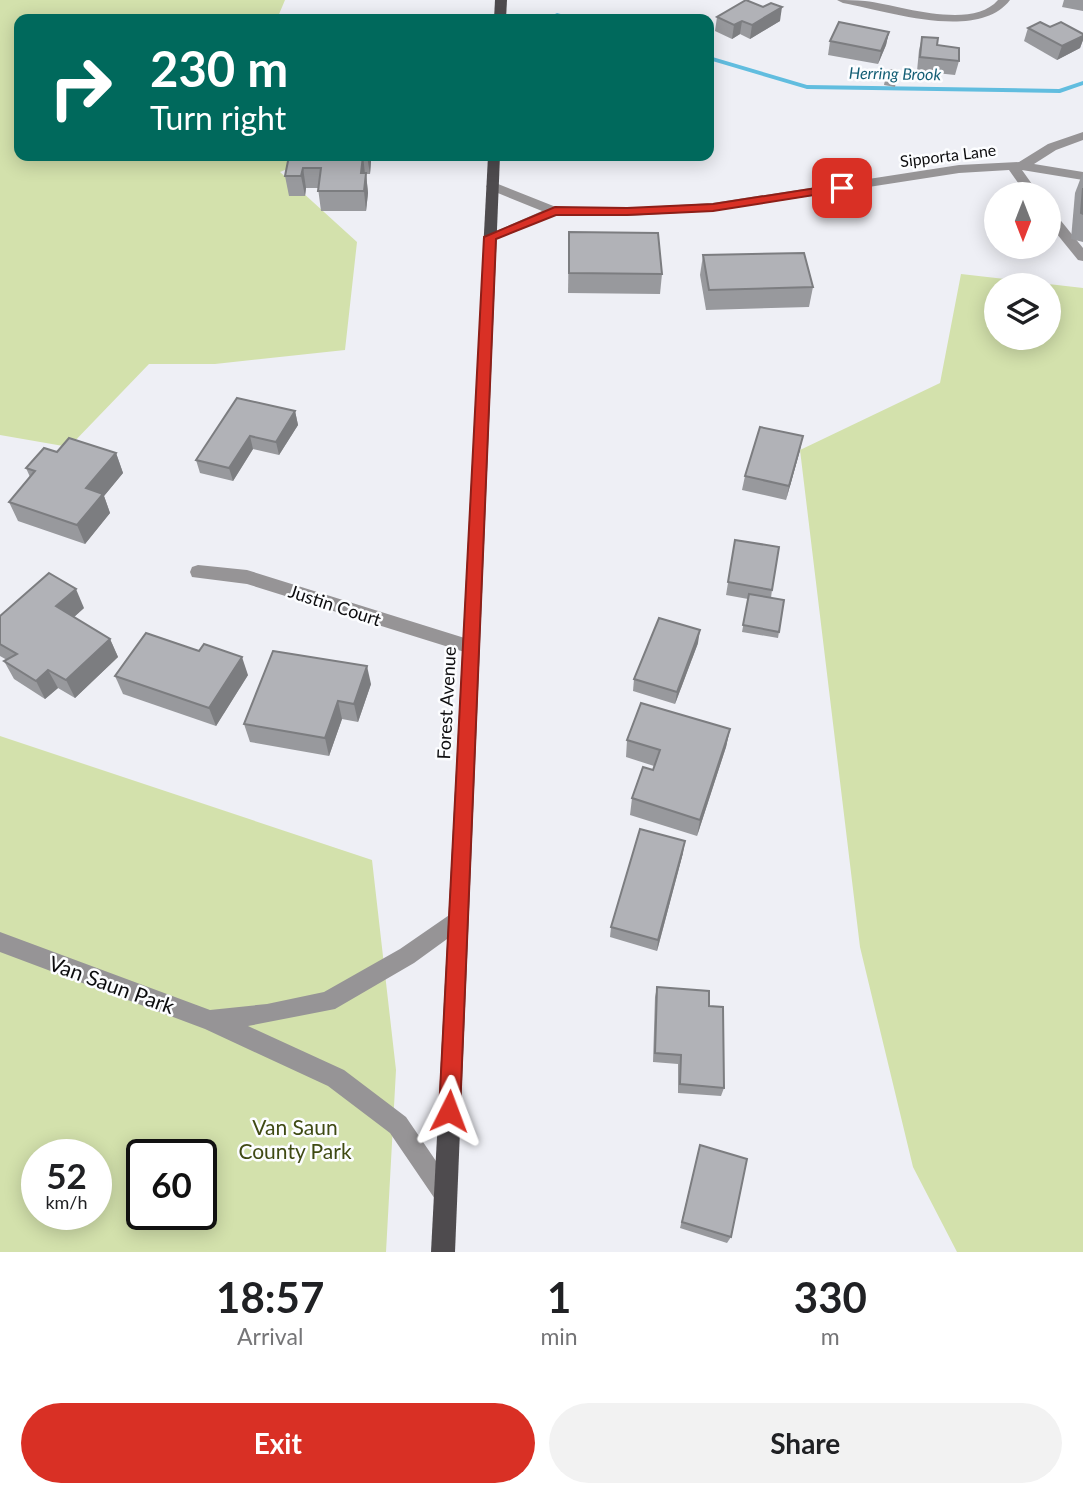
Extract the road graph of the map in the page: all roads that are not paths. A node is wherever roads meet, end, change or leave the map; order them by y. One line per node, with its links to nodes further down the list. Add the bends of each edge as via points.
1 (843, 0): 2 (street, via 961,19 993,11)
2 (1004, 0)
3 (1083, 136): 5 (street)
4 (494, 161): 8 (main road, Forest Avenue)
5 (1017, 166): 6 (street, Sipporta Lane); 7 (street); 9 (street, Sipporta Lane, via 959,169 713,207)
6 (1083, 176)
7 (1026, 182)
8 (492, 186): 9 (street); 11 (main road, Forest Avenue)
9 (555, 211): 11 (street)
10 (1061, 230): 12 (street)
11 (490, 237): 14 (main road, Forest Avenue)
12 (1083, 257)
13 (198, 572): 14 (street, Justin Court, via 247,577)
14 (471, 647): 15 (main road, Forest Avenue)
15 (458, 919): 17 (street, Van Saun Park, via 407,956 327,1002); 18 (main road, Forest Avenue)
16 (7, 945): 17 (street, Van Saun Park)
17 (210, 1020): 18 (street, Van Saun Park, via 335,1078 398,1125)
18 (446, 1194): 19 (main road, Forest Avenue)
19 (443, 1252)

